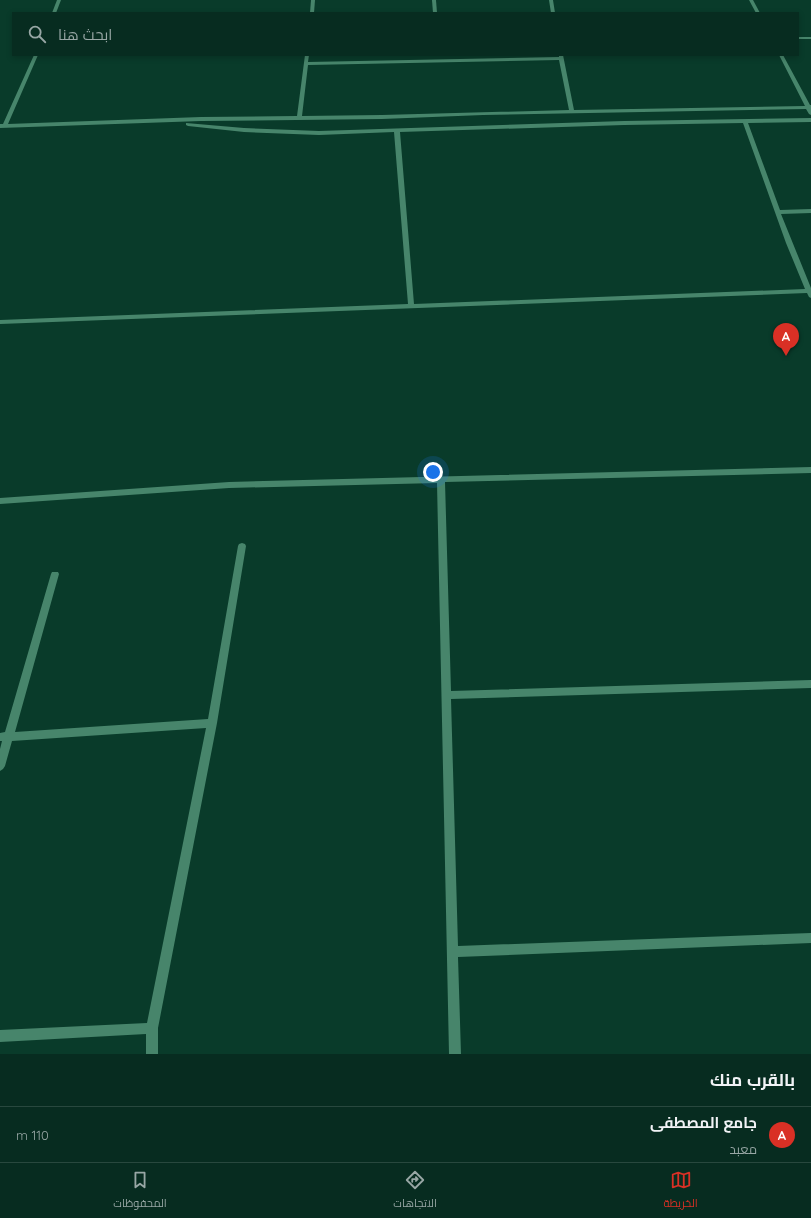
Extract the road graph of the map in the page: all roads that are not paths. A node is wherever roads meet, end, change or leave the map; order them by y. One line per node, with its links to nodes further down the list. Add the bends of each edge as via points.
1 (59, 0): 6 (street)
2 (313, 0): 7 (street)
3 (434, 0): 8 (street)
4 (551, 0): 9 (street)
5 (751, 0): 10 (street)
6 (54, 12)
7 (312, 12)
8 (435, 12)
9 (553, 12)
10 (757, 12)
11 (799, 38): 12 (street)
12 (811, 38)
13 (36, 56): 26 (street)
14 (307, 56): 18 (street)
15 (561, 56): 17 (street); 20 (street)
16 (782, 56): 19 (street)
17 (441, 58): 18 (street)
18 (306, 64): 22 (street)
19 (810, 107): 20 (street); 21 (street)
20 (572, 111): 22 (street)
21 (811, 114)
22 (299, 118): 24 (street)
23 (811, 120): 25 (street)
24 (163, 122): 26 (street); 27 (street, via 280,132)
25 (745, 122): 27 (street); 29 (street)
26 (3, 126)
27 (397, 130): 31 (street)
28 (811, 211): 29 (street)
29 (778, 212): 30 (street)
30 (810, 294): 31 (street)
31 (411, 306): 32 (street)
32 (0, 322)
33 (811, 470): 34 (street)
34 (441, 479): 35 (street, via 229,485); 39 (street)
35 (0, 501)
36 (242, 546): 40 (street)
37 (55, 574): 41 (street)
38 (811, 684): 39 (street)
39 (446, 695): 44 (street)
40 (212, 723): 41 (street); 45 (street)
41 (4, 737): 42 (street)
42 (0, 766)
43 (811, 938): 44 (street)
44 (453, 952): 48 (street)
45 (152, 1028): 46 (street); 47 (street)
46 (0, 1036)
47 (152, 1054)
48 (455, 1054)

